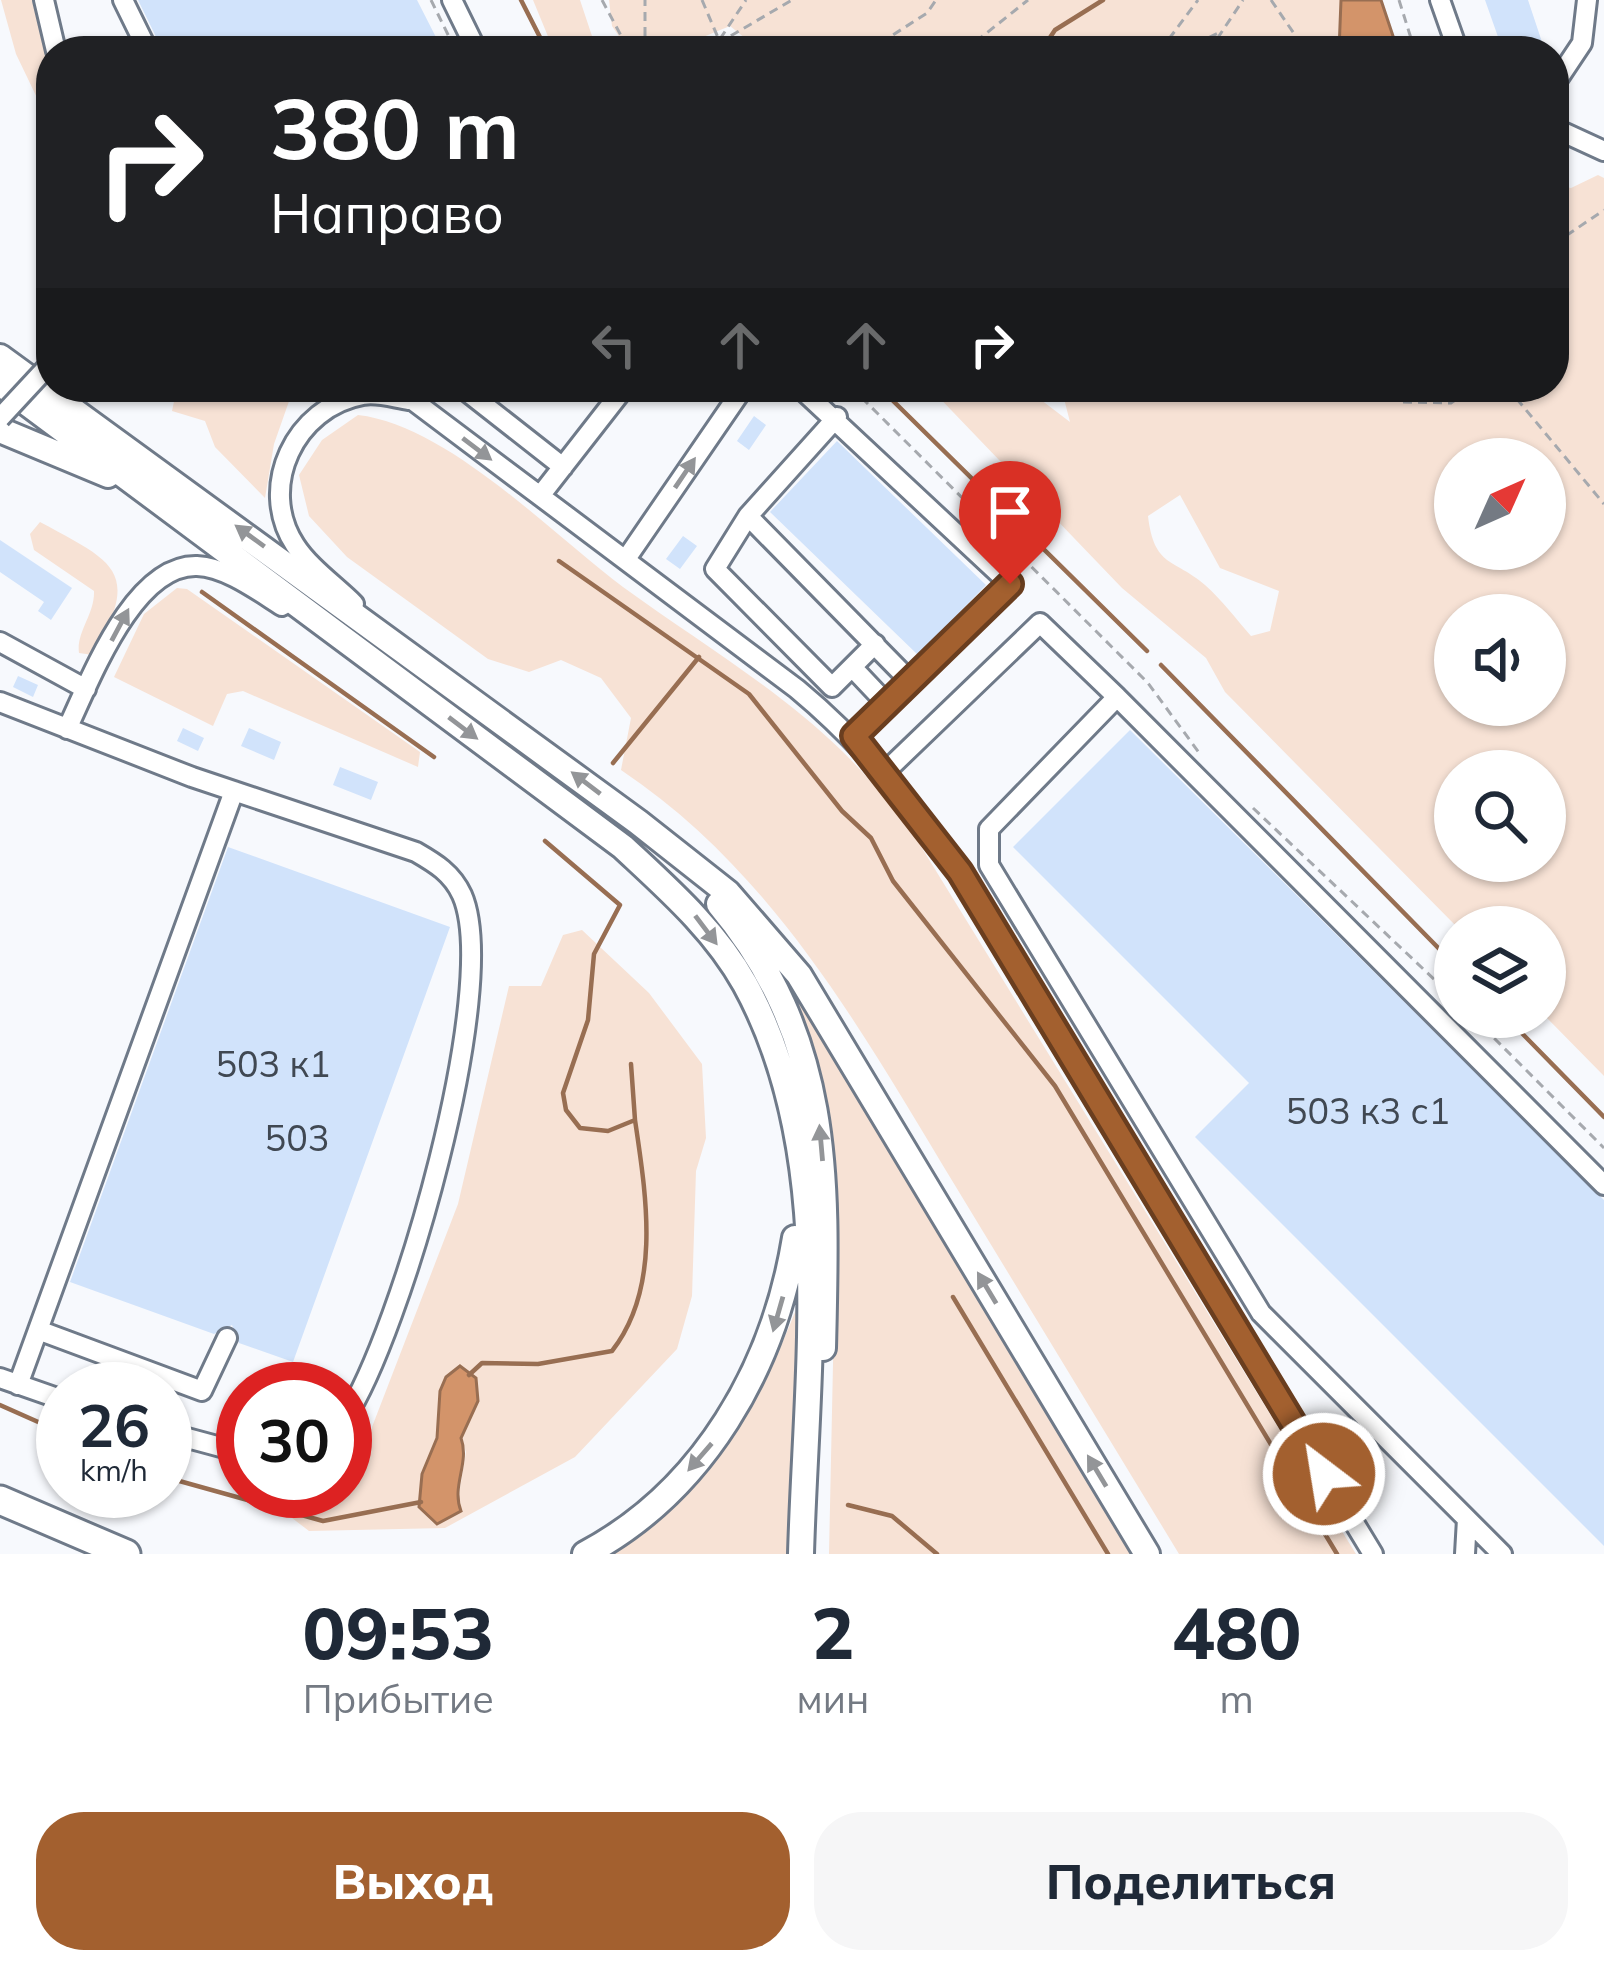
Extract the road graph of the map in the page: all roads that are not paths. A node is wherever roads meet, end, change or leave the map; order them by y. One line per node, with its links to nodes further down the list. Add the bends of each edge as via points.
1 (44, 0): 6 (street)
2 (123, 0): 7 (street)
3 (452, 0): 8 (street)
4 (1440, 0): 9 (street)
5 (1587, 0): 10 (street, via 1582,43)
6 (52, 36)
7 (141, 36)
8 (470, 36)
9 (1453, 36)
10 (1569, 62)
11 (1569, 135): 12 (street)
12 (1604, 151)
13 (0, 336): 15 (main road)
14 (0, 357): 17 (main road)
15 (36, 375)
16 (36, 379): 27 (street, bridge)
17 (36, 382)
18 (0, 383): 30 (main road)
19 (65, 402): 34 (main road, one-way to 19)
20 (344, 402): 34 (street, via 302,429 284,460 277,500 295,546)
21 (414, 402): 31 (street, one-way to 31)
22 (479, 402): 29 (street)
23 (613, 402): 29 (street)
24 (734, 402): 33 (street, one-way to 24)
25 (818, 402): 26 (street)
26 (837, 417): 32 (street); 39 (street, via 1010,584)
27 (0, 418)
28 (0, 430): 30 (main road)
29 (563, 467): 31 (street)
30 (153, 495): 37 (main road)
31 (540, 496): 33 (street)
32 (748, 516): 36 (street); 38 (street, via 715,568 832,687)
33 (626, 559): 45 (street)
34 (379, 628): 48 (main road, one-way to 34)
35 (0, 642): 40 (street)
36 (874, 644): 38 (street); 39 (street)
37 (369, 658): 40 (street, one-way to 37, via 143,592 197,566 243,582); 49 (main road, one-way to 49, via 623,848 696,917 744,982 777,1055)
38 (852, 667): 43 (street)
39 (910, 681): 43 (street)
40 (86, 689): 44 (street)
41 (1117, 697): 46 (street, via 1040,623); 50 (street); 56 (street, via 989,829 989,865 1240,1286)
42 (0, 702): 44 (street)
43 (886, 704): 45 (street)
44 (67, 729): 47 (street)
45 (854, 736): 46 (street)
46 (886, 772): 64 (street, via 960,872)
47 (234, 791): 51 (street); 53 (street, via 416,852 443,867 463,896 464,1034 449,1126)
48 (678, 856): 62 (main road, one-way to 48, via 826,1216 821,1127 771,979); 63 (main road, one-way to 48, via 799,975 728,893)
49 (803, 1185): 60 (main road, one-way to 60, via 778,1320 736,1407 707,1452 667,1491 615,1539); 61 (main road)
50 (1604, 1185)
51 (38, 1330): 52 (street, via 202,1391); 54 (street)
52 (227, 1338)
53 (369, 1362)
54 (9, 1381)
55 (0, 1500): 57 (highway)
56 (1466, 1519): 65 (street); 66 (street)
57 (86, 1536): 58 (highway); 59 (main road)
58 (126, 1554)
59 (147, 1554)
60 (585, 1554)
61 (801, 1554)
62 (815, 1554)
63 (1147, 1554)
64 (1373, 1554)
65 (1466, 1554)
66 (1502, 1554)

